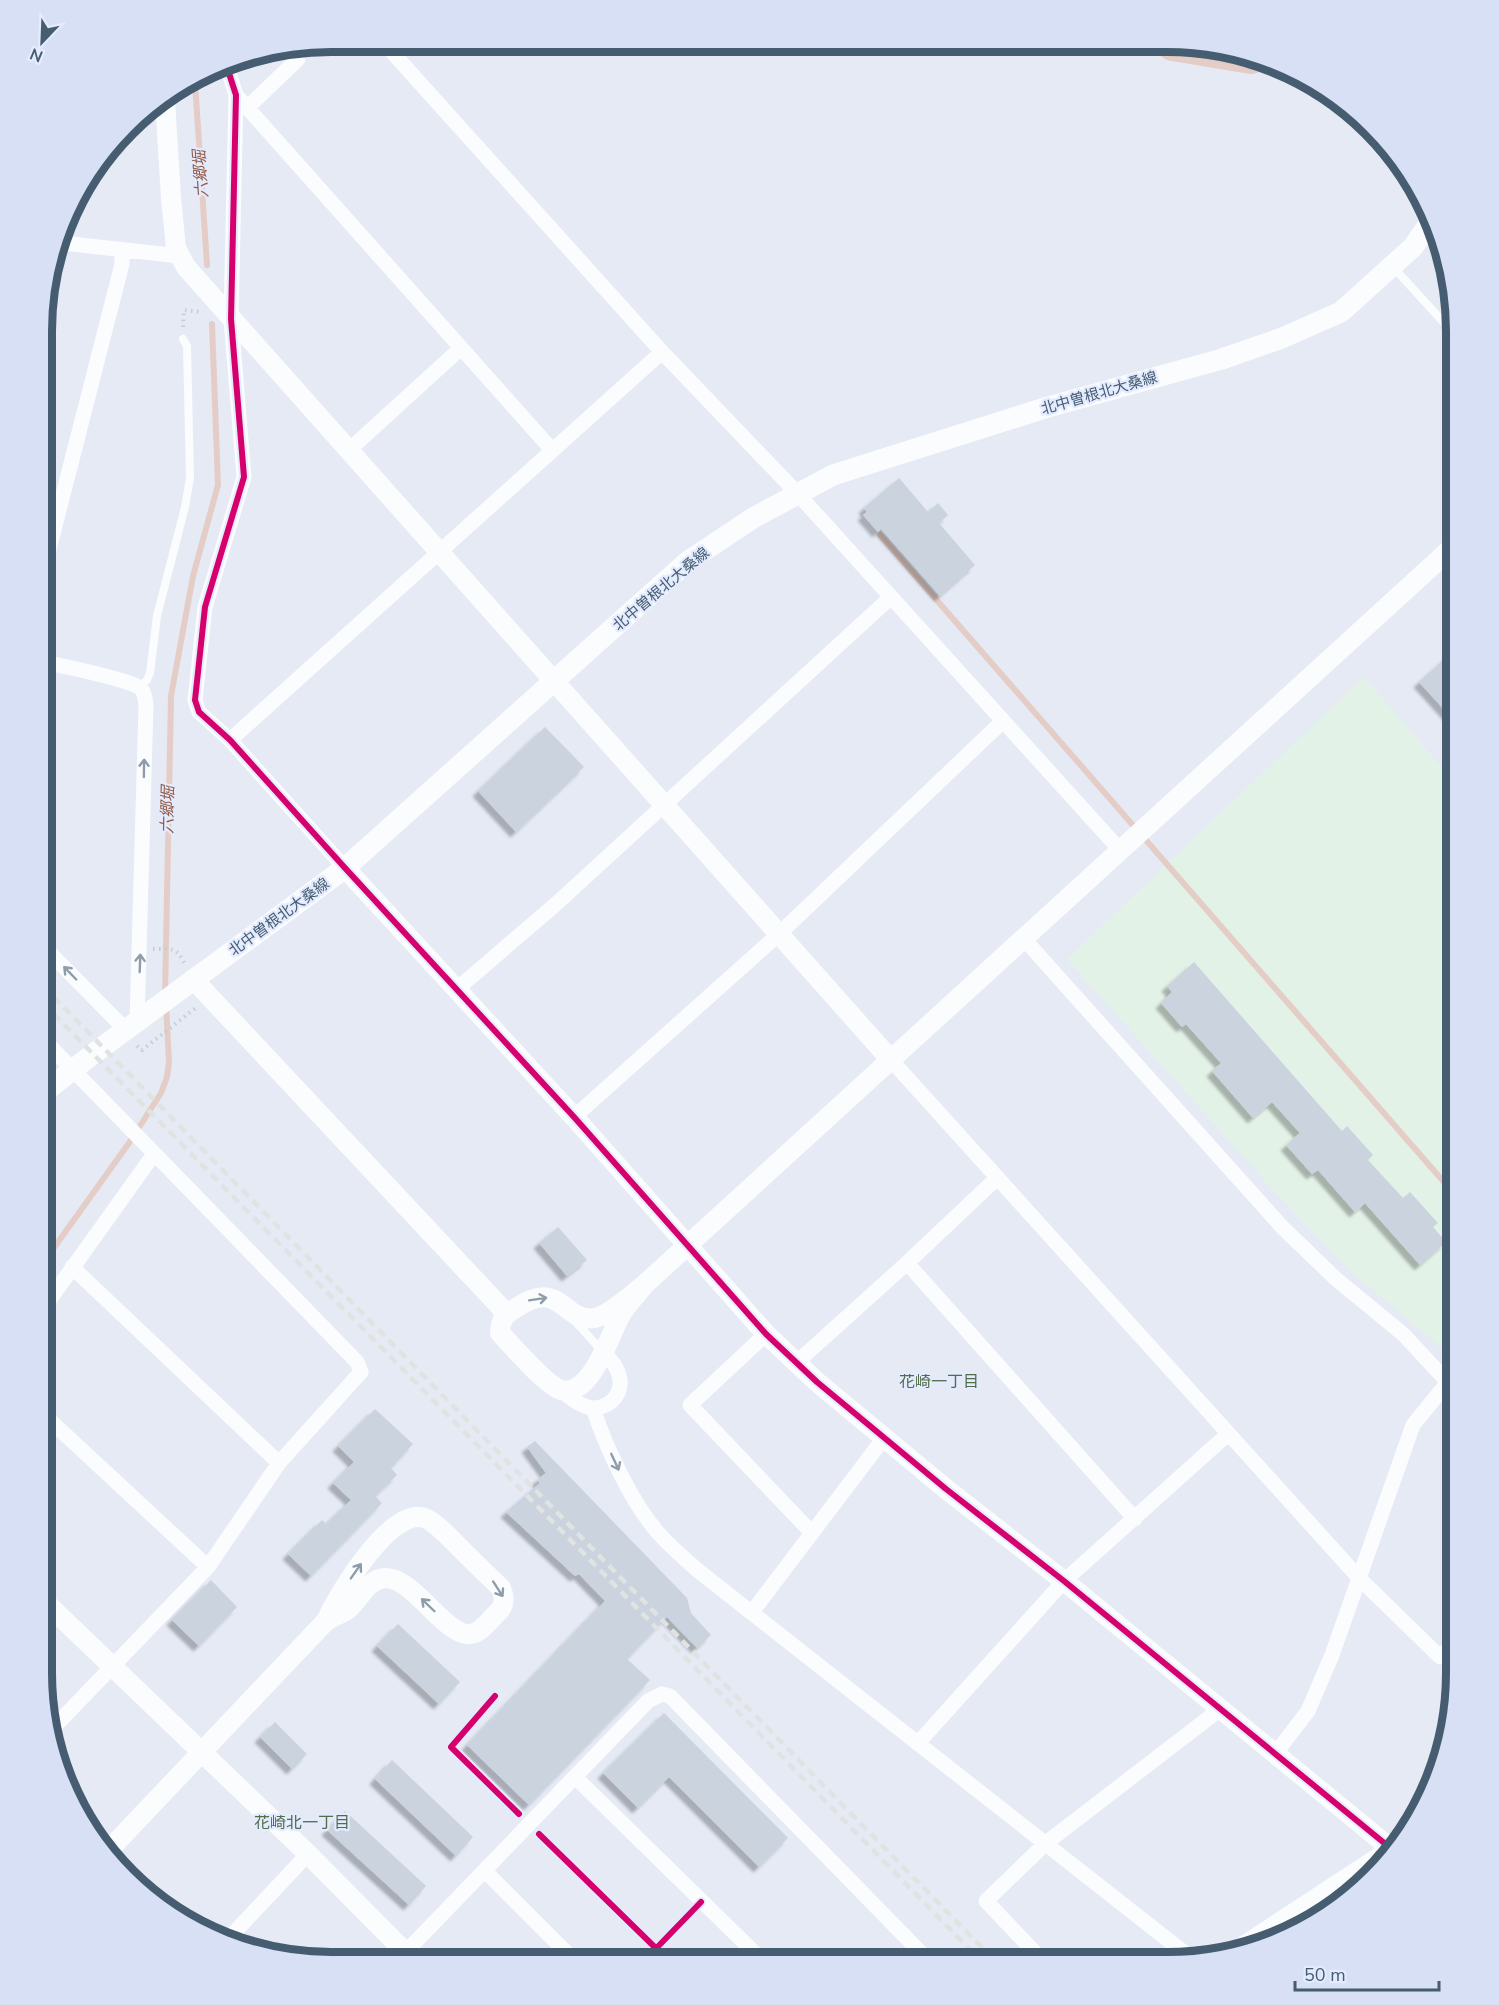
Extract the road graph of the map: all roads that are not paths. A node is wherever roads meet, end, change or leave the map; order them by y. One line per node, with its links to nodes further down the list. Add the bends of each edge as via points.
1 (392, 52): 16 (street)
2 (294, 55): 6 (street, via 298,59)
3 (229, 72): 4 (street)
4 (236, 95): 6 (street); 12 (street)
5 (165, 107): 10 (street, via 171,198)
6 (248, 108): 15 (street)
7 (1426, 228): 11 (main road, 北中曽根北大桑線)
8 (67, 244): 9 (street)
9 (123, 250): 10 (street); 20 (street)
10 (180, 256): 12 (street)
11 (1393, 267): 13 (lane); 19 (main road, 北中曽根北大桑線, via 1341,312 1282,338 844,471)
12 (231, 319): 18 (street); 28 (street, via 244,477 205,607 195,700 199,712)
13 (1446, 325)
14 (183, 339): 26 (lane, via 187,346 190,478 157,616 150,673)
15 (461, 348): 17 (street); 18 (street)
16 (662, 352): 17 (street); 19 (street)
17 (552, 450): 21 (street)
18 (348, 451): 21 (street)
19 (797, 493): 23 (street); 25 (main road, 北中曽根北大桑線, via 687,562)
20 (52, 538)
21 (439, 551): 25 (street); 28 (street)
22 (1446, 553): 30 (street)
23 (891, 597): 27 (street); 29 (street)
24 (52, 664): 26 (street)
25 (555, 681): 29 (street); 31 (main road, 北中曽根北大桑線)
26 (139, 687): 37 (street, one-way to 26, via 146,705)
27 (1003, 721): 30 (street); 32 (street)
28 (230, 740): 31 (street)
29 (664, 804): 32 (street); 36 (street)
30 (1120, 850): 33 (street)
31 (345, 868): 35 (main road, 北中曽根北大桑線); 36 (street)
32 (779, 934): 39 (street); 42 (street)
33 (1024, 939): 39 (street); 55 (street, via 1282,1227)
34 (52, 954): 37 (street, one-way to 34)
35 (186, 979): 37 (main road, 北中曽根北大桑線); 51 (street)
36 (457, 988): 42 (street)
37 (136, 1026): 40 (main road, 北中曽根北大桑線)
38 (52, 1048): 40 (street)
39 (891, 1060): 44 (street); 45 (street)
40 (72, 1069): 41 (main road, 北中曽根北大桑線); 43 (street)
41 (52, 1086)
42 (574, 1117): 45 (street)
43 (149, 1149): 47 (street); 62 (street, via 361,1367 358,1378)
44 (997, 1178): 46 (street); 60 (street)
45 (687, 1245): 48 (street); 52 (street)
46 (907, 1263): 54 (street); 63 (street)
47 (72, 1267): 49 (street); 62 (street)
48 (644, 1285): 50 (street, via 602,1316 585,1318); 53 (street, via 620,1317)
49 (52, 1296)
50 (570, 1310): 51 (street, one-way to 50, via 542,1296 553,1298); 53 (lane, via 575,1323)
51 (507, 1314): 56 (street, via 500,1324 500,1333 548,1382)
52 (766, 1334): 54 (street); 64 (street, via 690,1405)
53 (603, 1353): 56 (street, via 588,1378 575,1389); 58 (street, via 618,1369 621,1386 611,1401)
54 (796, 1363): 61 (street)
55 (1446, 1373)
56 (561, 1390): 58 (street)
57 (1446, 1390): 66 (street, via 1413,1425)
58 (593, 1408): 69 (street, one-way to 69, via 617,1467 660,1535)
59 (52, 1422): 65 (street)
60 (1228, 1434): 63 (street); 66 (street)
61 (884, 1438): 64 (street); 67 (street)
62 (279, 1463): 65 (street)
63 (1135, 1519): 67 (street)
64 (812, 1533): 69 (street)
65 (208, 1567): 72 (street)
66 (1360, 1579): 71 (street, via 1440,1657); 77 (street, via 1308,1711)
67 (1064, 1581): 73 (street); 75 (street)
68 (52, 1608): 72 (street)
69 (752, 1612): 75 (street)
70 (326, 1621): 70 (street, one-way to 70, via 335,1601 377,1544 395,1526 413,1517 427,1519 441,1530 504,1595 501,1610 470,1634 451,1628 399,1580 378,1579 348,1609); 76 (street)
71 (1446, 1651)
72 (113, 1666): 74 (street); 76 (street)
73 (1219, 1710): 77 (street); 79 (street)
74 (57, 1724)
75 (918, 1743): 79 (street)
76 (201, 1752): 81 (street); 82 (street)
77 (1275, 1754): 80 (street)
78 (575, 1777): 84 (street); 91 (street); 92 (street, via 648,1701 662,1694 670,1696)
79 (1046, 1843): 87 (street); 93 (street, via 986,1901)
80 (1387, 1845)
81 (112, 1846)
82 (308, 1854): 85 (street); 88 (street)
83 (1376, 1859): 86 (street)
84 (485, 1871): 89 (street); 90 (street)
85 (233, 1934)
86 (1247, 1941)
87 (1184, 1952)
88 (401, 1953)
89 (411, 1953)
90 (567, 1953)
91 (755, 1953)
92 (921, 1953)
93 (1035, 1953)

